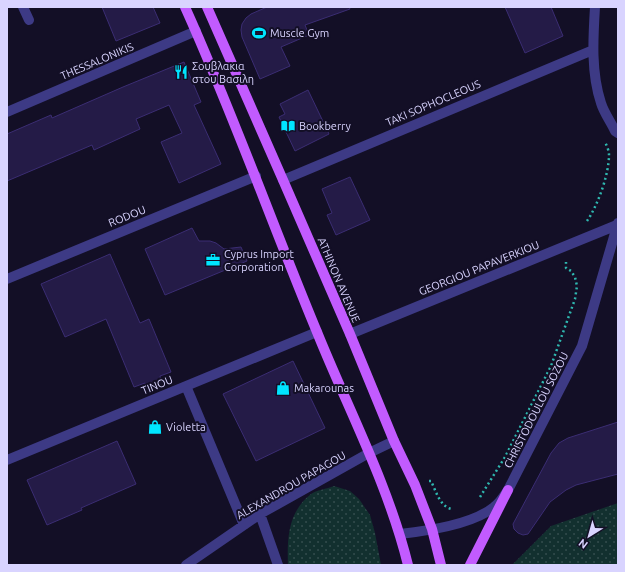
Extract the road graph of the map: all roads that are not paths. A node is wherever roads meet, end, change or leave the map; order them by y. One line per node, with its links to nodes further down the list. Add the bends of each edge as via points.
1 (23, 7): 5 (street)
2 (185, 7): 6 (main road)
3 (207, 7): 11 (main road, ATHINON AVENUE)
4 (595, 7): 7 (street)
5 (29, 20)
6 (196, 31): 8 (street, THESSALONIKIS); 10 (main road)
7 (592, 50): 9 (street, via 601,104); 11 (street, TAKI SOPHOCLEOUS)
8 (7, 112)
9 (618, 133)
10 (256, 176): 13 (street, RODOU); 14 (main road)
11 (283, 180): 15 (main road, ATHINON AVENUE)
12 (618, 224): 15 (street, GEORGIOU PAPAVERKIOU); 20 (street, CHRISTODOULOU SOZOU, via 582,346)
13 (7, 279)
14 (317, 332): 16 (street, TINOU); 18 (main road)
15 (350, 334): 17 (main road, ATHINON AVENUE)
16 (186, 386): 19 (street, TINOU); 22 (street)
17 (394, 441): 18 (street, ALEXANDROU PAPAGOU); 23 (main road, ATHINON AVENUE)
18 (369, 453): 21 (street, ALEXANDROU PAPAGOU); 24 (main road)
19 (7, 460)
20 (508, 490): 23 (street, CHRISTODOULOU SOZOU, via 496,506 479,517); 29 (main road)
21 (260, 514): 22 (street, ALEXANDROU PAPAGOU); 26 (street)
22 (244, 526): 25 (street, ALEXANDROU PAPAGOU)
23 (432, 529): 24 (street, CHRISTODOULOU SOZOU); 28 (main road, ATHINON AVENUE)
24 (400, 534): 27 (main road)
25 (186, 565)
26 (278, 565)
27 (408, 565)
28 (440, 565)
29 (470, 565)

